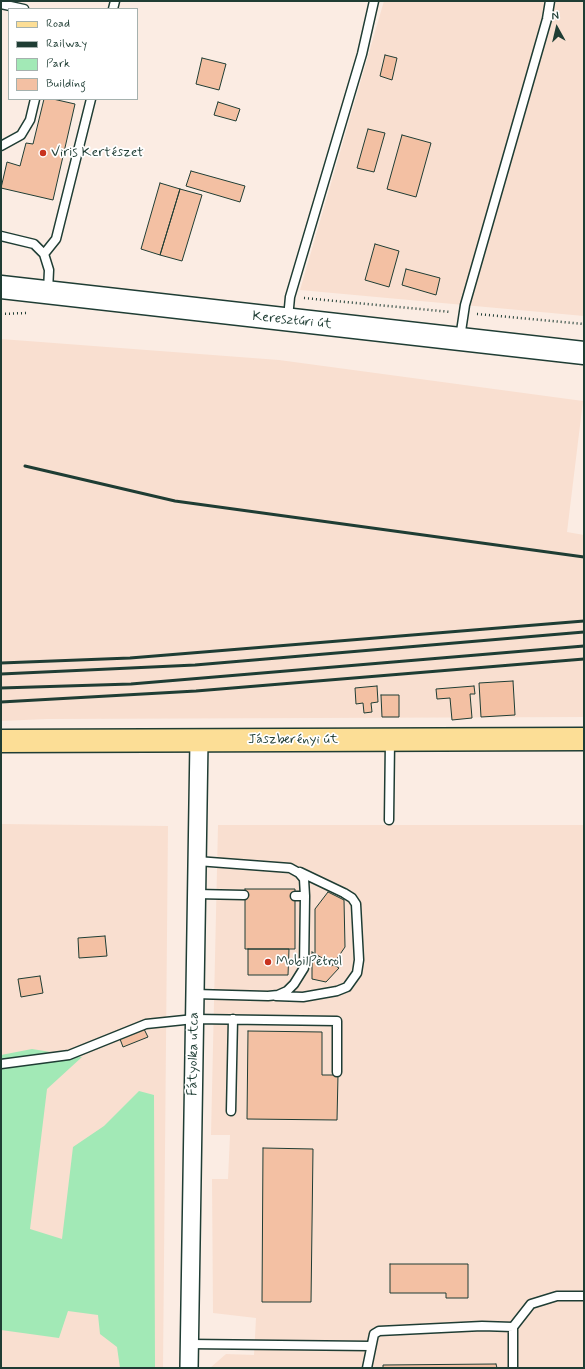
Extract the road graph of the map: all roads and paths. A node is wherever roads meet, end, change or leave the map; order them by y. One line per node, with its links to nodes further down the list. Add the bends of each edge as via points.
1 (374, 1): 12 (lane, via 362,54)
2 (550, 1): 13 (lane)
3 (1, 4): 4 (lane)
4 (19, 8)
5 (35, 100): 7 (lane, via 30,120 21,135)
6 (91, 100): 9 (lane, via 56,239)
7 (1, 146)
8 (1, 236): 9 (lane, via 34,244)
9 (44, 254): 11 (lane, via 49,270)
10 (1, 287): 11 (main road, Keresztúri út)
11 (47, 292): 14 (main road, Keresztúri út)
12 (290, 296): 13 (path); 14 (lane)
13 (463, 313): 15 (path); 16 (lane)
14 (288, 320): 16 (main road, Keresztúri út)
15 (584, 324)
16 (460, 339): 17 (main road, Keresztúri út)
17 (584, 353)
18 (584, 739): 19 (main road, Jászberényi út)
19 (390, 740): 21 (main road, Jászberényi út); 22 (lane)
20 (1, 741): 21 (main road, Jászberényi út)
21 (199, 741): 23 (street, Fátyolka utca)
22 (389, 820)
23 (197, 861): 24 (lane, via 282,866); 25 (street, Fátyolka utca)
24 (295, 870): 28 (lane, via 304,879); 30 (lane, via 344,892 356,904 359,960 357,973 347,987 337,991 303,997)
25 (196, 894): 26 (lane); 29 (street, Fátyolka utca)
26 (244, 895)
27 (295, 896): 28 (lane)
28 (305, 896): 30 (lane, via 304,968 287,991)
29 (195, 994): 30 (lane); 31 (street, Fátyolka utca)
30 (268, 996)
31 (194, 1019): 32 (lane); 33 (lane, via 146,1024 69,1055); 38 (street, Fátyolka utca)
32 (233, 1019): 34 (lane, via 337,1021); 35 (lane)
33 (1, 1064)
34 (337, 1072)
35 (231, 1111)
36 (584, 1296): 37 (lane, via 557,1296 531,1304)
37 (513, 1327): 39 (lane, via 384,1330 374,1334); 42 (lane)
38 (189, 1344): 39 (lane); 40 (street, Fátyolka utca)
39 (370, 1346): 41 (lane)
40 (188, 1368)
41 (367, 1368)
42 (513, 1368)

